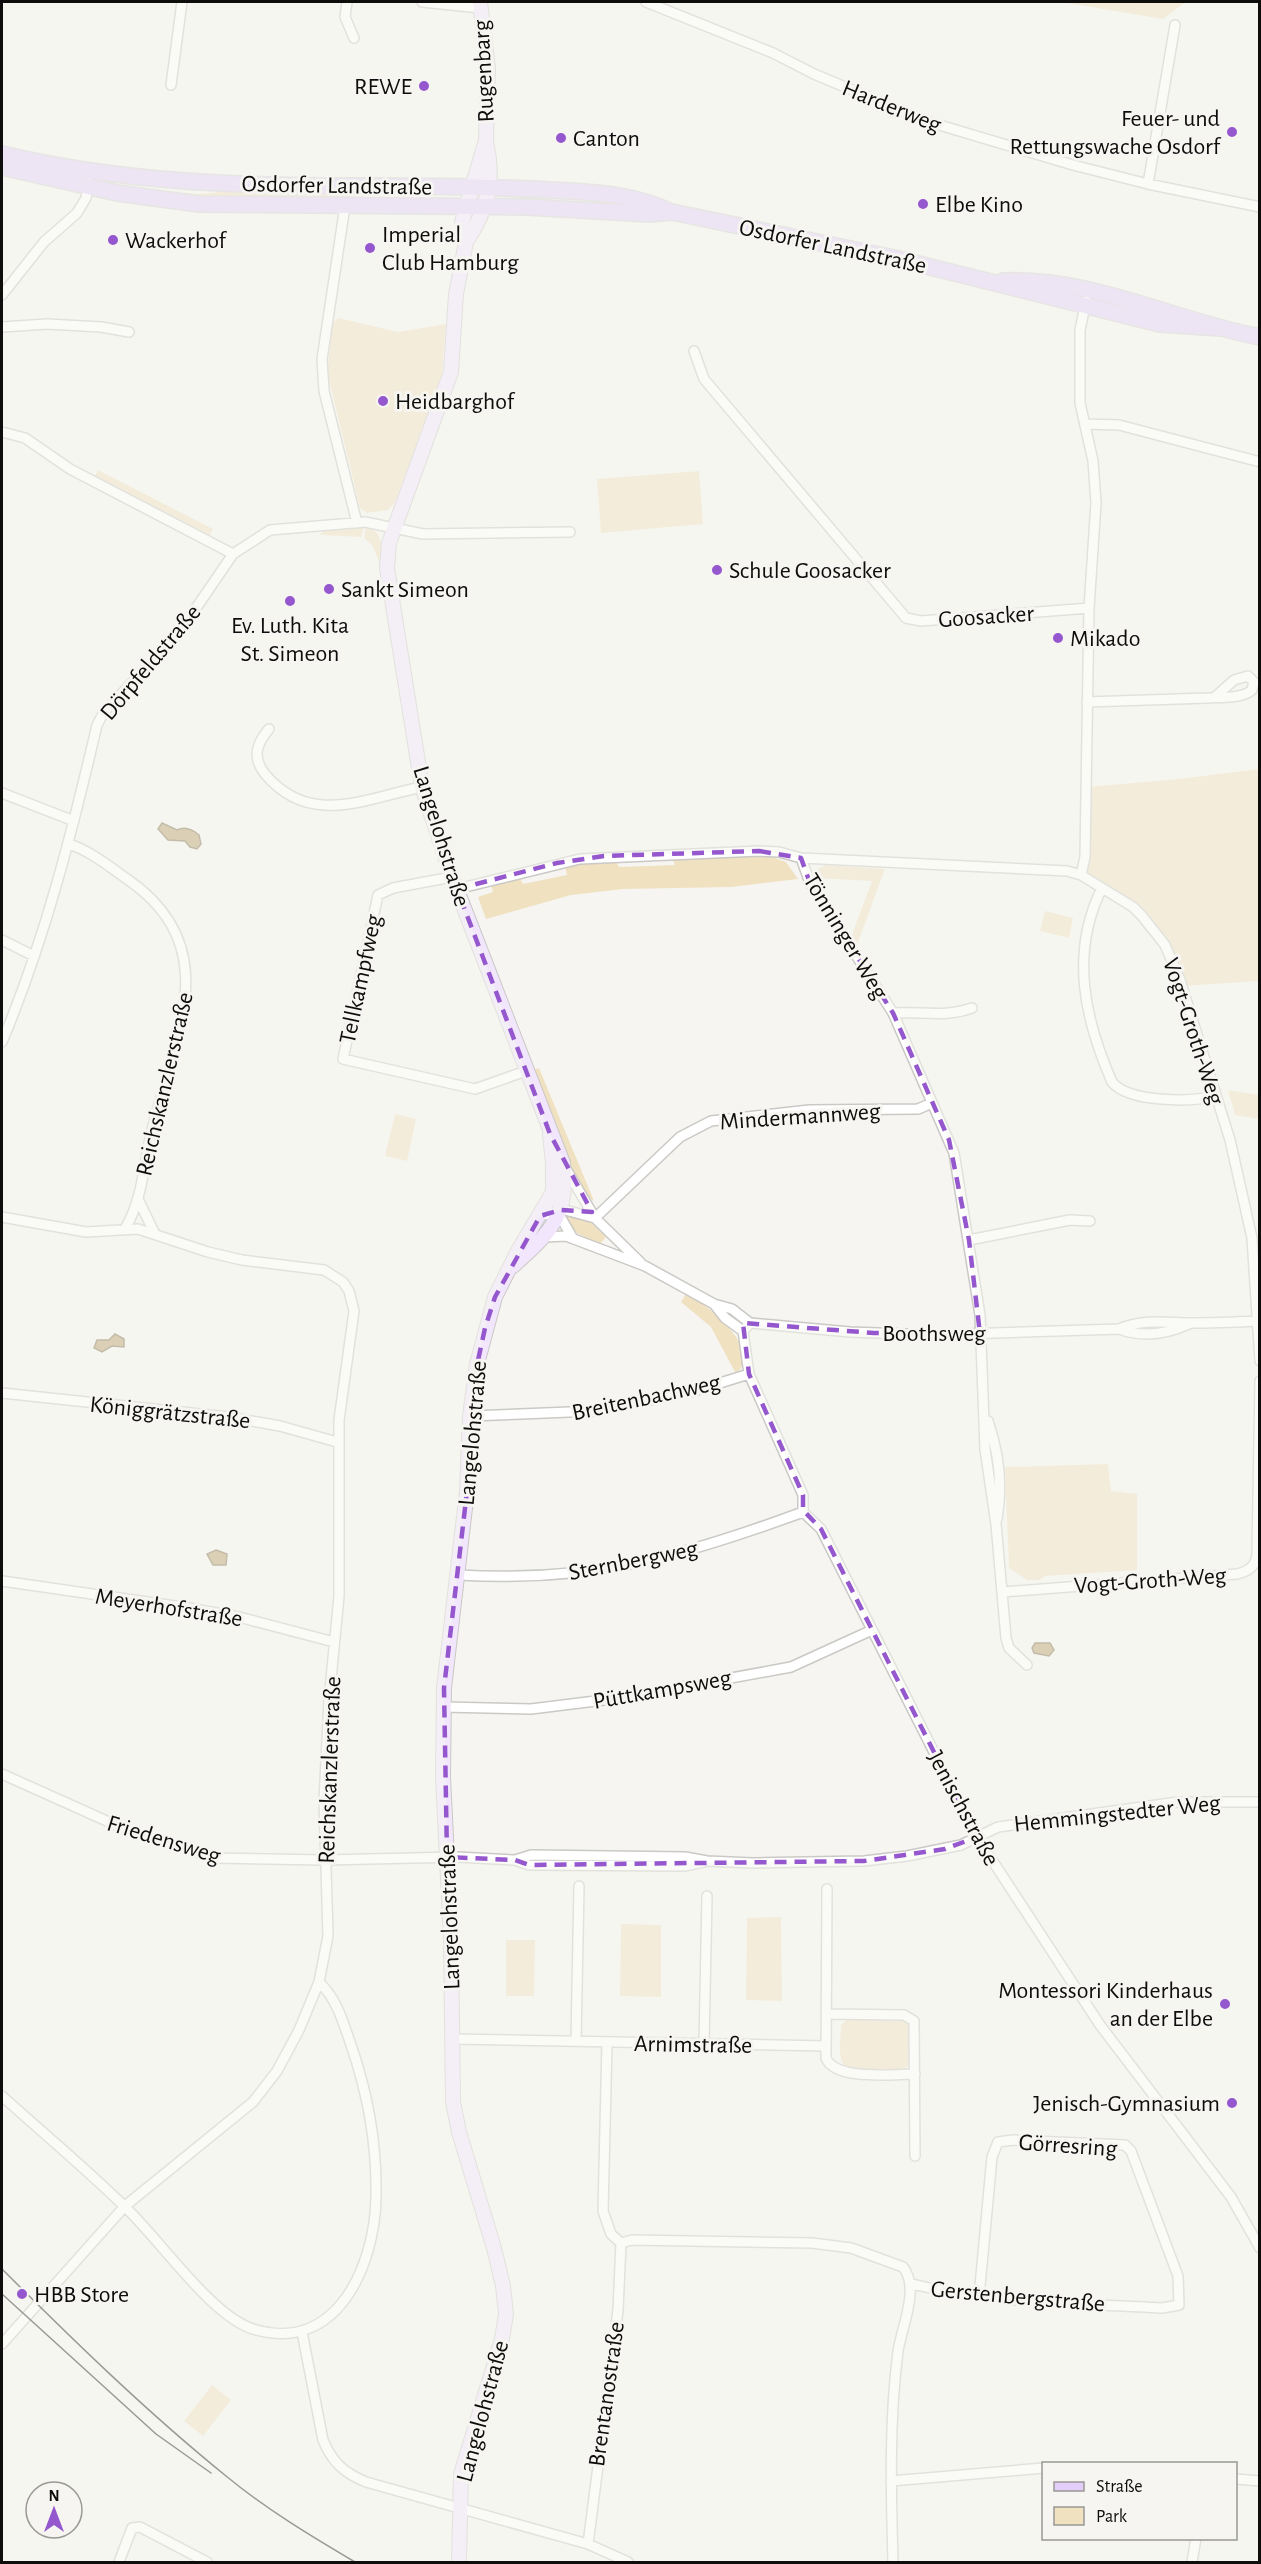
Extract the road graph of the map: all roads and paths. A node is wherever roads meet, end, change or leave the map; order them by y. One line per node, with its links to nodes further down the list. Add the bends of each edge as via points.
1 (182, 2): 8 (street)
2 (347, 2): 7 (street, via 345,17)
3 (422, 2): 5 (street)
4 (646, 2): 13 (street, Harderweg, via 926,121)
5 (480, 5): 9 (street, Rugenbarg, via 488,69)
6 (1175, 25): 13 (street)
7 (354, 38)
8 (171, 85)
9 (486, 140): 14 (street, Rugenbarg); 15 (street, Rugenbarg, via 492,168)
10 (2, 154): 12 (main road, Osdorfer Landstraße)
11 (2, 167): 12 (main road, Osdorfer Landstraße)
12 (89, 179): 14 (main road, Osdorfer Landstraße); 16 (main road, Osdorfer Landstraße, via 182,203); 24 (street, via 77,213 44,242)
13 (1148, 184): 19 (street, Harderweg)
14 (471, 187): 15 (main road, Osdorfer Landstraße); 17 (street, Langelohstraße)
15 (489, 187): 18 (street, Langelohstraße); 20 (main road, Osdorfer Landstraße, via 606,194 652,202)
16 (345, 206): 17 (main road, Osdorfer Landstraße); 34 (street, via 322,359 324,391)
17 (465, 207): 18 (main road, Osdorfer Landstraße); 21 (street, Langelohstraße, via 462,222)
18 (483, 207): 20 (main road, Osdorfer Landstraße); 21 (street, Langelohstraße)
19 (1260, 207)
20 (672, 212): 22 (main road, Osdorfer Landstraße)
21 (466, 242): 35 (street, Langelohstraße, via 456,294 451,372)
22 (994, 281): 23 (main road, Osdorfer Landstraße, via 1023,280); 25 (main road, Osdorfer Landstraße)
23 (1089, 292): 25 (street); 27 (main road, Osdorfer Landstraße)
24 (2, 296)
25 (1084, 307): 27 (main road, Osdorfer Landstraße, via 1184,328); 31 (street, via 1080,330 1080,403)
26 (2, 327): 28 (street, via 47,324)
27 (1220, 328): 29 (main road, Osdorfer Landstraße)
28 (129, 332)
29 (1260, 337)
30 (694, 351): 38 (street, Goosacker, via 704,379 906,618 921,621)
31 (1084, 424): 33 (street, via 1119,425); 38 (street, via 1093,461 1096,503)
32 (2, 432): 37 (street, via 25,438 70,469)
33 (1260, 462)
34 (357, 523): 35 (street, Dörpfeldstraße); 37 (street, Dörpfeldstraße, via 270,530)
35 (394, 527): 36 (street, via 423,534 457,535); 42 (street, Langelohstraße, via 387,568)
36 (570, 532)
37 (233, 554): 44 (street, Dörpfeldstraße, via 177,636 100,718)
38 (1089, 608): 40 (street)
39 (1215, 697): 40 (street)
40 (1087, 702): 47 (street, via 1085,857)
41 (269, 729): 42 (street, via 256,750 258,761 272,782 299,800 333,807)
42 (423, 787): 48 (street, Langelohstraße)
43 (2, 793): 44 (street)
44 (75, 821): 45 (street, Dörpfeldstraße)
45 (69, 844): 51 (street, Dörpfeldstraße); 61 (street, Reichskanzlerstraße, via 144,891 172,927 185,959 186,1001 147,1145)
46 (801, 858): 47 (street, Vogt-Groth-Weg); 48 (street, Tönninger Weg, via 759,851 604,856); 53 (street, Tönninger Weg, via 810,883)
47 (1081, 875): 49 (street, Vogt-Groth-Weg)
48 (455, 883): 55 (street, Langelohstraße); 55 (street, Tellkampfweg, via 393,888 378,895 343,1059 475,1089)
49 (1102, 888): 56 (street, Vogt-Groth-Weg, via 1133,907 1165,945 1183,986); 56 (street, via 1087,920 1083,983 1112,1082 1124,1092 1138,1096)
50 (2, 940): 51 (street)
51 (34, 956): 54 (street, Dörpfeldstraße)
52 (972, 1008): 53 (street, via 952,1015)
53 (893, 1013): 57 (street, Tönninger Weg)
54 (2, 1042)
55 (526, 1071): 58 (street, Langelohstraße)
56 (1216, 1096): 75 (street, Vogt-Groth-Weg, via 1248,1216)
57 (932, 1103): 65 (street, Mindermannweg, via 918,1108 809,1110 711,1121 680,1137); 71 (street, Tönninger Weg, via 954,1153)
58 (550, 1134): 59 (street, Langelohstraße); 60 (street, Langelohstraße)
59 (563, 1163): 62 (street, Langelohstraße, via 565,1186); 65 (street)
60 (553, 1192): 62 (street); 63 (street, Langelohstraße)
61 (138, 1199): 67 (street, Reichskanzlerstraße); 68 (street, Reichskanzlerstraße)
62 (559, 1212): 63 (street); 65 (street, via 576,1211); 69 (street, Langelohstraße); 70 (street)
63 (540, 1216): 73 (street, Langelohstraße)
64 (2, 1217): 67 (street, via 86,1232)
65 (595, 1218): 72 (street)
66 (1090, 1221): 71 (street, via 1070,1220)
67 (126, 1227): 68 (street, Reichskanzlerstraße)
68 (154, 1232): 84 (street, Reichskanzlerstraße, via 242,1260 324,1270 343,1282 354,1311)
69 (544, 1237): 70 (street, via 557,1234); 73 (street, Langelohstraße)
70 (572, 1238): 72 (street)
71 (969, 1240): 78 (street, Tönninger Weg)
72 (645, 1266): 74 (street)
73 (512, 1268): 83 (street, Langelohstraße, via 495,1297 486,1328)
74 (714, 1304): 76 (street, via 732,1309); 77 (street)
75 (1258, 1321): 78 (street, Boothsweg, via 1190,1323 1155,1334 1119,1329); 79 (street, Vogt-Groth-Weg)
76 (750, 1323): 77 (street); 78 (street, Boothsweg, via 874,1333)
77 (743, 1331): 80 (street)
78 (980, 1334): 88 (street, Tönninger Weg, via 985,1449)
79 (1260, 1361)
80 (749, 1374): 83 (street, Breitenbachweg, via 615,1408 575,1414); 85 (street, via 803,1496)
81 (1260, 1381): 88 (street, Vogt-Groth-Weg, via 1257,1554 1250,1569 1237,1574)
82 (2, 1393): 84 (street, Königgrätzstraße, via 229,1417)
83 (470, 1416): 86 (street, Langelohstraße)
84 (337, 1442): 90 (street, Reichskanzlerstraße, via 340,1579)
85 (802, 1512): 86 (street, Sternbergweg, via 696,1549 595,1572 546,1577); 89 (street, Jenischstraße, via 821,1529)
86 (459, 1575): 92 (street, Langelohstraße)
87 (2, 1581): 90 (street, Meyerhofstraße, via 239,1617)
88 (1002, 1592): 91 (street, Tönninger Weg, via 1009,1648)
89 (872, 1630): 92 (street, Püttkampsweg, via 791,1667 639,1695 531,1709); 95 (street, Jenischstraße)
90 (334, 1642): 97 (street, Reichskanzlerstraße, via 326,1741)
91 (1027, 1665)
92 (443, 1707): 96 (street, Langelohstraße)
93 (2, 1774): 97 (street, Friedensweg, via 129,1831 195,1853 235,1860)
94 (1260, 1802): 95 (street, Hemmingstedter Weg, via 1205,1800 1156,1805 999,1827)
95 (977, 1837): 96 (street, Friedensweg, via 945,1849 864,1861 529,1866 515,1860); 113 (street, Jenischstraße, via 1100,2025 1231,2197)
96 (447, 1857): 97 (street, Friedensweg); 103 (street, Langelohstraße)
97 (325, 1860): 101 (street, Reichskanzlerstraße, via 328,1936)
98 (579, 1886): 104 (street)
99 (827, 1889): 102 (street)
100 (707, 1896): 106 (street)
101 (319, 1982): 111 (street, Reichskanzlerstraße, via 277,2071 253,2102); 117 (street, via 336,2002 361,2075 371,2131 376,2198 369,2246 350,2290 324,2323)
102 (826, 2014): 107 (street); 108 (street, via 910,2016 915,2026)
103 (452, 2039): 104 (street, Arnimstraße); 123 (street, Langelohstraße, via 455,2118 494,2248 506,2314 461,2474)
104 (576, 2042): 105 (street, Arnimstraße)
105 (607, 2043): 106 (street, Arnimstraße); 112 (street, via 603,2211 611,2234)
106 (704, 2043): 107 (street, Arnimstraße)
107 (826, 2046): 108 (street, via 828,2064 843,2073)
108 (915, 2074): 110 (street)
109 (2, 2096): 111 (street)
110 (915, 2156)
111 (125, 2206): 117 (street, via 228,2316 268,2332); 118 (street, Reichskanzlerstraße)
112 (621, 2243): 114 (street, Gerstenbergstraße, via 669,2240 846,2246 903,2267); 125 (street, Brentanostraße, via 618,2310)
113 (1260, 2248)
114 (912, 2284): 115 (street, Gerstenbergstraße); 121 (street, via 894,2385)
115 (979, 2297): 116 (street, Gerstenbergstraße, via 1162,2308); 116 (street, Görresring, via 992,2157 998,2142 1117,2144 1131,2151 1155,2212 1178,2276)
116 (1179, 2305)
117 (302, 2332): 123 (street, via 322,2440 332,2460 351,2476 366,2482)
118 (2, 2344)
119 (1042, 2469): 121 (street)
120 (1237, 2478): 122 (street)
121 (891, 2481): 130 (street)
122 (1260, 2481)
123 (459, 2508): 125 (street); 128 (street, Langelohstraße)
124 (1196, 2540): 131 (street)
125 (588, 2544): 129 (street)
126 (119, 2562): 127 (street, via 132,2528 140,2527)
127 (207, 2562)
128 (459, 2562)
129 (628, 2562)
130 (893, 2562)
131 (1192, 2562)

